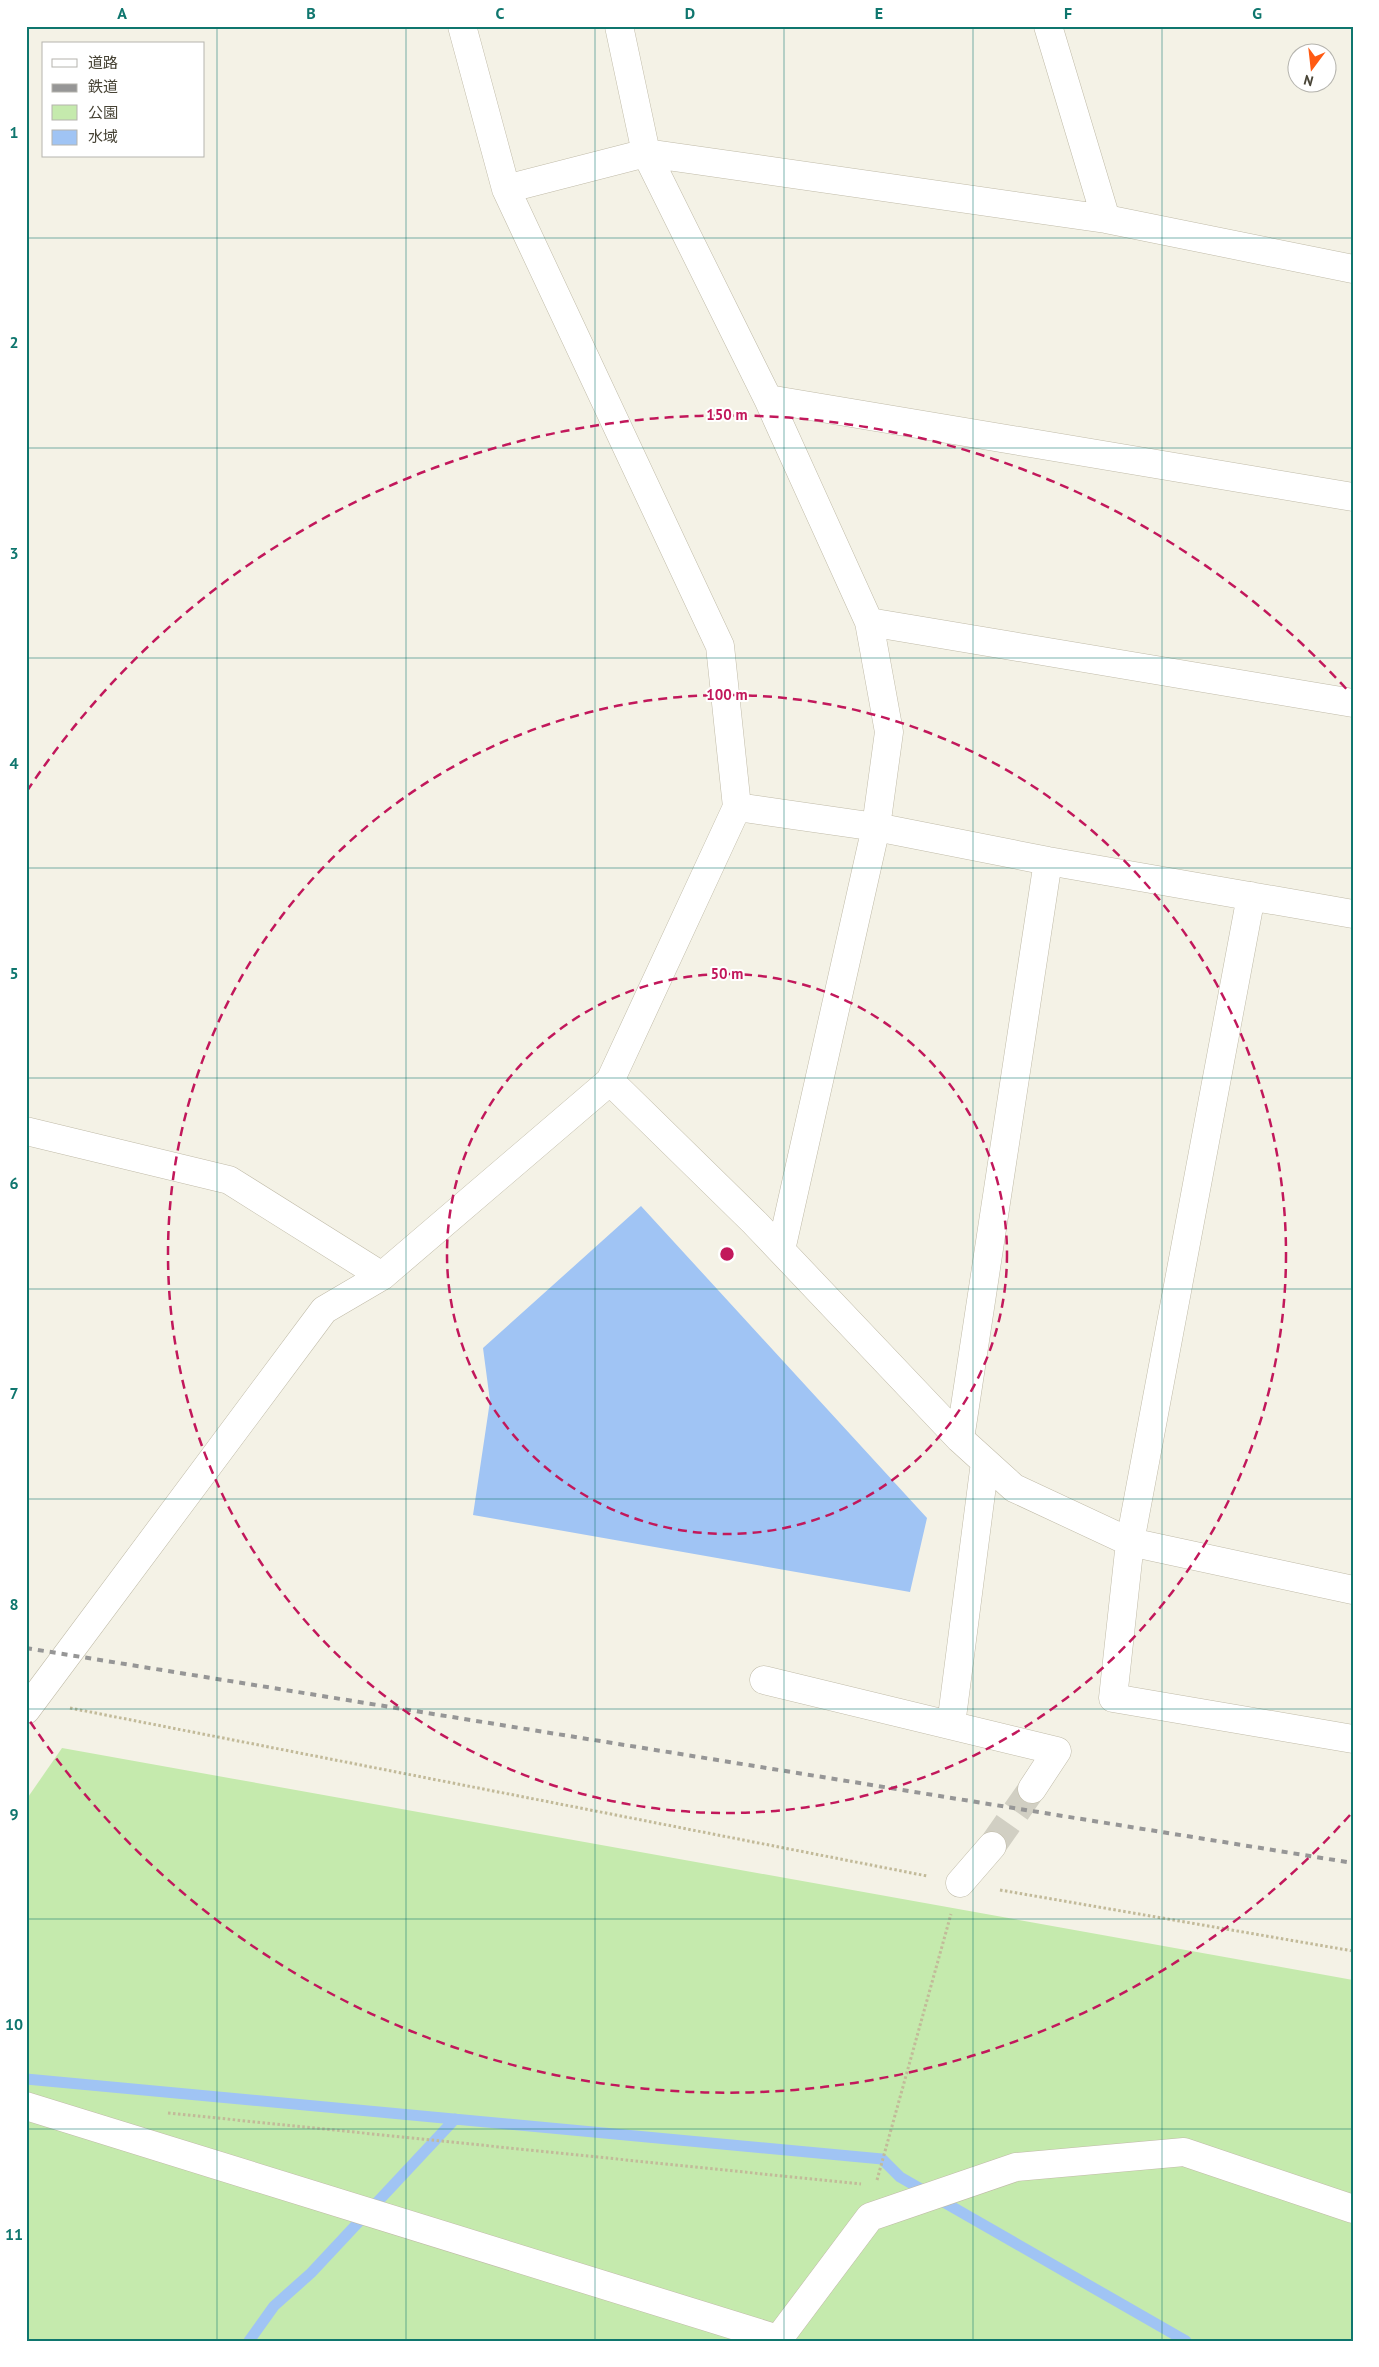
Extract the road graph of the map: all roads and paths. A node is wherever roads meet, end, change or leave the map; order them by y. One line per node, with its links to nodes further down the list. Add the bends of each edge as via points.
1 (462, 26): 5 (street)
2 (619, 26): 4 (street)
3 (1048, 26): 6 (street)
4 (646, 152): 5 (street); 6 (street); 8 (street)
5 (506, 189): 12 (street, via 720,646)
6 (1106, 219): 7 (street)
7 (1353, 268)
8 (768, 399): 9 (street); 10 (street)
9 (1353, 498)
10 (869, 622): 11 (street); 13 (street, via 888,732)
11 (1353, 704)
12 (737, 807): 13 (street); 17 (street)
13 (876, 827): 14 (street); 19 (street)
14 (1048, 861): 15 (street); 21 (street)
15 (1251, 896): 16 (street); 23 (street)
16 (1353, 914)
17 (610, 1082): 19 (street); 20 (street)
18 (26, 1131): 20 (street, via 229,1180)
19 (781, 1250): 21 (street)
20 (382, 1276): 26 (street, via 324,1310)
21 (960, 1439): 22 (street)
22 (985, 1462): 23 (street, via 1014,1488); 27 (street)
23 (1130, 1542): 24 (street); 28 (street, via 1113,1698)
24 (1353, 1590)
25 (764, 1680): 27 (street)
26 (29, 1706): 31 (path)
27 (952, 1726): 29 (street, via 1057,1751)
28 (1353, 1739)
29 (1032, 1789)
30 (992, 1846): 31 (street)
31 (960, 1882): 32 (path); 35 (path)
32 (1353, 1951)
33 (26, 2106): 38 (street)
34 (165, 2113): 35 (path)
35 (876, 2185): 37 (path)
36 (1353, 2209): 37 (street, via 1184,2152 1016,2167)
37 (870, 2218): 38 (street)
38 (778, 2340)

